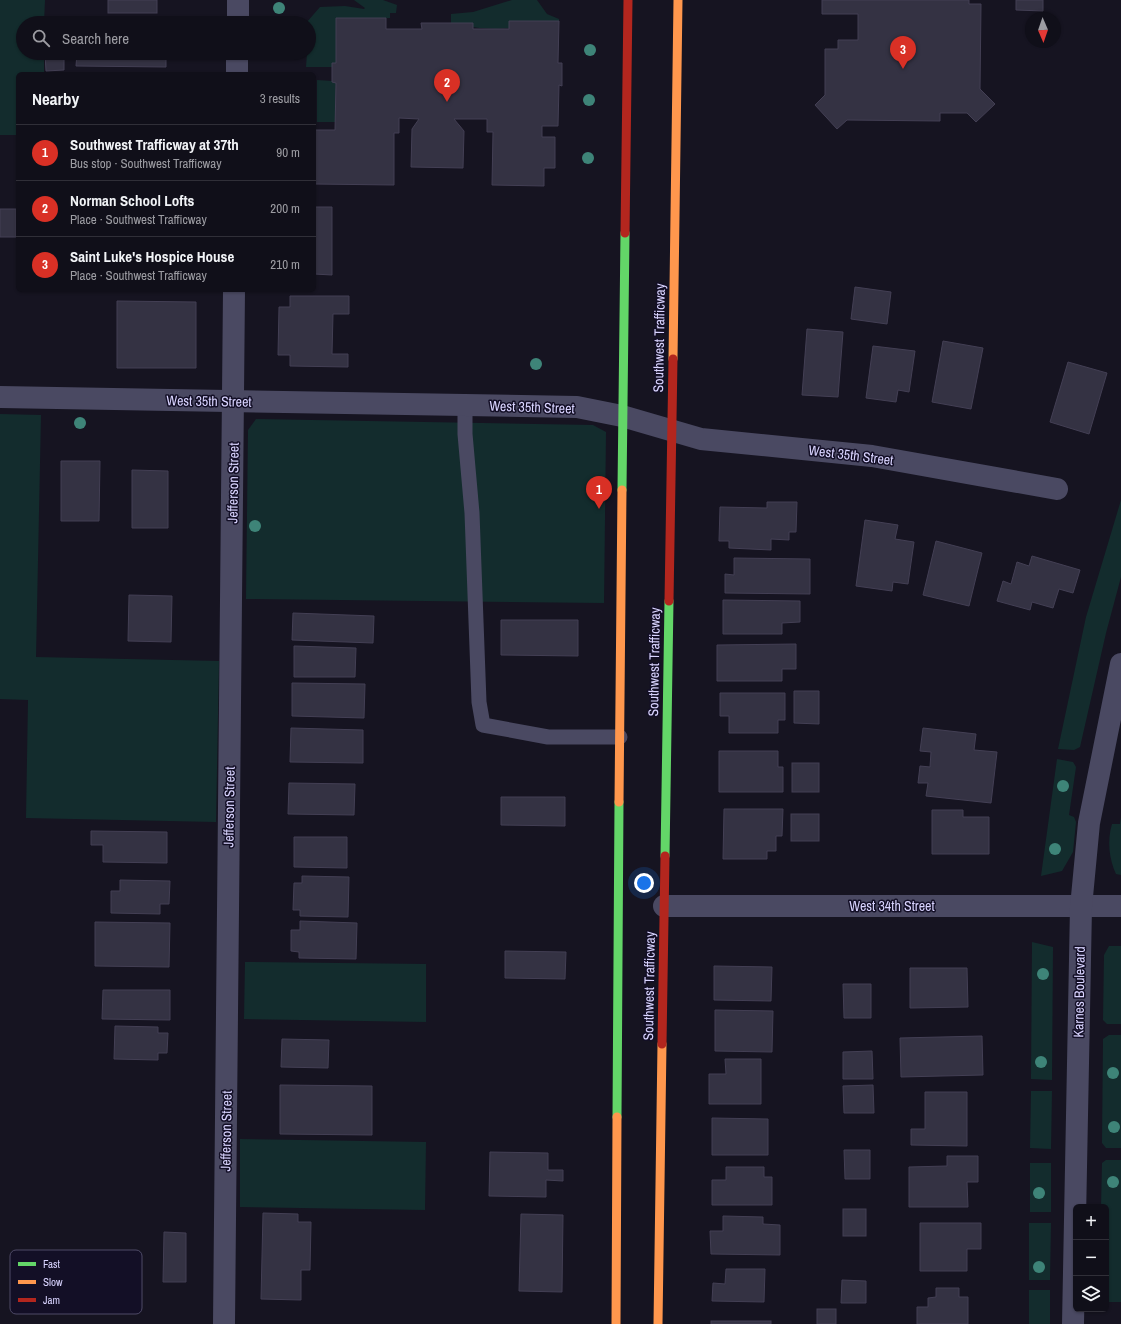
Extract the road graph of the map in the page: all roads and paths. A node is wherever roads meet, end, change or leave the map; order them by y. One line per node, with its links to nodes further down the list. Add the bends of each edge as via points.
1 (238, 0): 4 (street)
2 (628, 0): 11 (main road)
3 (678, 0): 12 (main road, Southwest Trafficway)
4 (238, 16)
5 (237, 60): 6 (street)
6 (237, 72)
7 (234, 292): 9 (street, Jefferson Street)
8 (0, 397): 9 (street, West 35th Street)
9 (233, 401): 10 (street, West 35th Street); 20 (street, Jefferson Street)
10 (465, 406): 11 (street, West 35th Street, via 577,408); 16 (lane, via 479,702 483,725 548,737)
11 (622, 416): 12 (street, West 35th Street); 16 (main road)
12 (671, 429): 13 (street, West 35th Street, via 701,439 872,456); 17 (main road, Southwest Trafficway)
13 (1057, 489)
14 (1121, 664): 15 (street, Karnes Boulevard)
15 (1114, 732): 19 (street, Karnes Boulevard, via 1089,823)
16 (620, 737): 21 (main road)
17 (664, 906): 19 (street, West 34th Street); 22 (main road, Southwest Trafficway)
18 (1121, 906): 19 (street, West 34th Street)
19 (1081, 907): 23 (street, Karnes Boulevard)
20 (224, 1324)
21 (616, 1324)
22 (658, 1324)
23 (1073, 1324)

